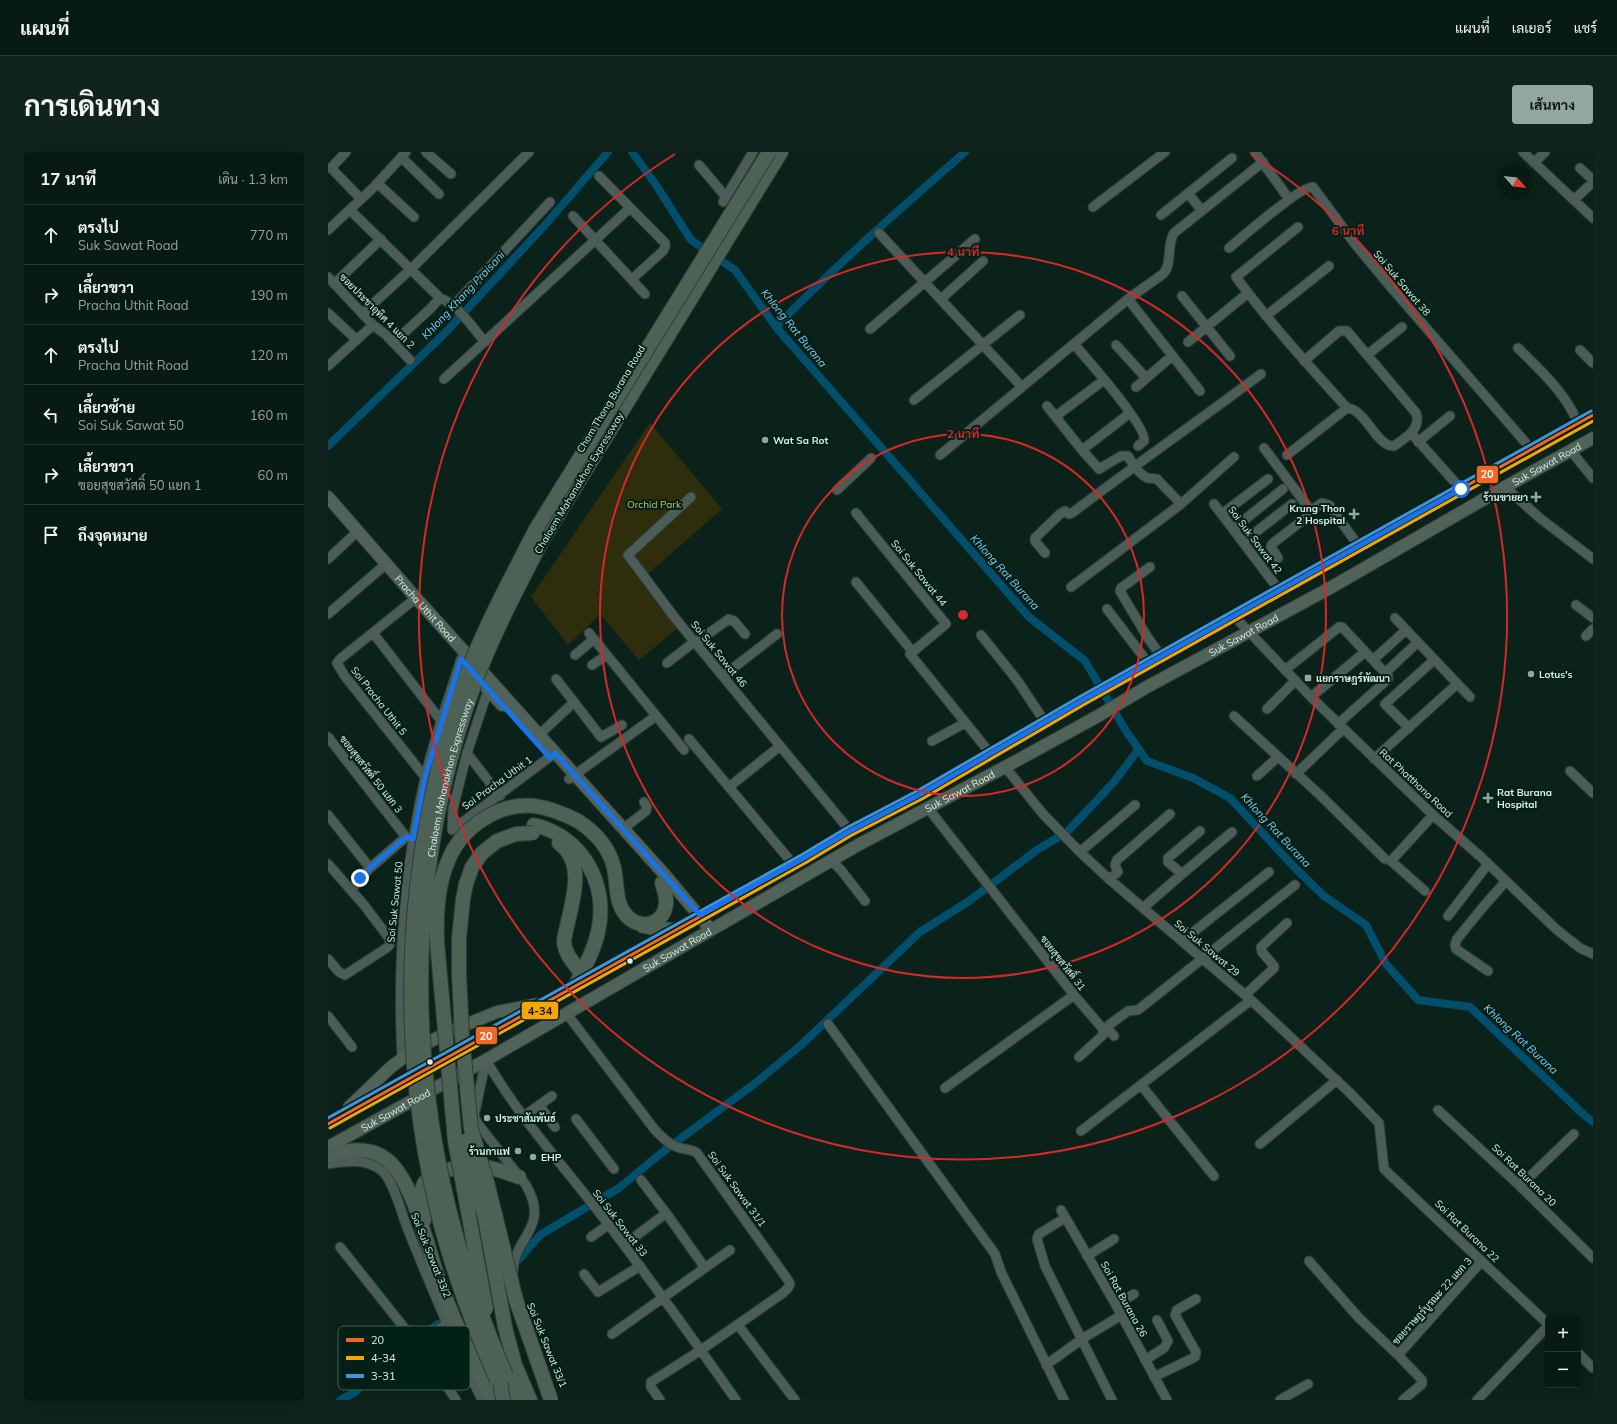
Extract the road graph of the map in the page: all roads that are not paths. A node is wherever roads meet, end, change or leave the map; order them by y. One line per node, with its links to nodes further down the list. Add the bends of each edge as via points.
1 (529, 152): 47 (street)
2 (754, 152): 20 (street)
3 (769, 152): 327 (highway, Chaloem Mahanakhon Expressway, bridge, via 536,530 503,592 461,691 431,801 420,867 412,944 411,1011 415,1080 426,1157 443,1230 465,1303)
4 (776, 152): 23 (street, Chom Thong Burana Road)
5 (781, 152): 327 (highway, Chaloem Mahanakhon Expressway, bridge, via 546,534 514,595 491,643 471,695 441,804 430,866 423,943 425,1076 435,1145 451,1221)
6 (1165, 152): 30 (street)
7 (1256, 152): 14 (street)
8 (1523, 152): 15 (street)
9 (1545, 152): 15 (street)
10 (430, 153): 18 (street)
11 (339, 154): 26 (street, via 331,168)
12 (403, 154): 22 (street); 24 (street)
13 (1232, 158): 25 (street)
14 (1263, 162): 27 (street); 33 (street)
15 (1534, 163): 28 (street)
16 (699, 165): 20 (street, via 725,199)
17 (1580, 168): 21 (street)
18 (451, 174)
19 (600, 176): 31 (street)
20 (740, 176): 23 (street)
21 (1593, 181): 28 (street)
22 (377, 183): 26 (street); 36 (street)
23 (753, 189): 166 (street, Chom Thong Burana Road, via 536,542)
24 (439, 194)
25 (1188, 194): 33 (street); 34 (street)
26 (361, 199): 32 (street)
27 (1289, 199): 44 (street, Soi Suk Sawat 38); 103 (street, Soi Suk Sawat 38, via 1313,187 1389,285)
28 (1574, 200): 37 (street)
29 (550, 202): 57 (street)
30 (1093, 207)
31 (630, 208): 43 (street); 48 (street, via 665,243 663,251)
32 (350, 210): 39 (street); 41 (street)
33 (1202, 211): 56 (street, via 1171,238 1167,270)
34 (1161, 215)
35 (573, 216): 43 (street)
36 (414, 217)
37 (1593, 218)
38 (1298, 227): 51 (street, via 1236,277)
39 (328, 230)
40 (879, 233): 50 (street)
41 (381, 239): 47 (street); 49 (street)
42 (976, 239): 50 (street)
43 (595, 241): 48 (street); 67 (street)
44 (1229, 248)
45 (984, 261): 55 (street)
46 (1329, 266): 61 (street)
47 (411, 269): 54 (street); 59 (street)
48 (632, 279): 52 (street)
49 (331, 280): 59 (street, ซอยประชาอุทิศ 4 แยก 2)
50 (925, 282): 55 (street); 65 (street)
51 (1248, 293): 61 (street); 63 (street)
52 (645, 294)
53 (1182, 296): 63 (street)
54 (440, 298): 57 (street); 69 (street)
55 (940, 299): 71 (street)
56 (1128, 300): 70 (street); 76 (street)
57 (453, 306): 67 (street)
58 (328, 313): 66 (street)
59 (363, 313): 62 (street, ซอยประชาอุทิศ 4 แยก 2)
60 (1020, 315): 71 (street)
61 (1266, 316): 79 (street)
62 (374, 326): 66 (street); 69 (street, ซอยประชาอุทิศ 4 แยก 2)
63 (1206, 327): 68 (street); 77 (street)
64 (1402, 327): 75 (street)
65 (870, 329)
66 (357, 340): 81 (street)
67 (485, 342): 84 (street)
68 (1188, 342)
69 (393, 343): 78 (street, ซอยประชาอุทิศ 4 แยก 2)
70 (1074, 344): 85 (street); 86 (street)
71 (983, 345): 86 (street); 89 (street)
72 (1116, 345): 83 (street)
73 (1518, 348): 96 (street, via 1562,393)
74 (1580, 350): 80 (street)
75 (1367, 355): 79 (street, via 1347,331 1343,330); 97 (street, via 1416,413 1417,426)
76 (1172, 356): 83 (street); 88 (street)
77 (1230, 356)
78 (410, 360)
79 (1304, 361): 91 (street)
80 (1593, 363)
81 (328, 366)
82 (1261, 374): 109 (street)
83 (1146, 378): 87 (street)
84 (444, 379)
85 (1104, 380): 92 (street); 94 (street)
86 (1022, 387): 105 (street)
87 (1136, 387)
88 (1200, 391)
89 (914, 400)
90 (1047, 406): 94 (street)
91 (1347, 408): 97 (street, via 1355,410 1390,446); 106 (street)
92 (1130, 413): 100 (street, via 1145,438); 102 (street)
93 (1593, 415): 96 (main road, Suk Sawat Road)
94 (1056, 416): 102 (street)
95 (1450, 416): 99 (street)
96 (1578, 423): 103 (main road, Suk Sawat Road)
97 (1411, 434): 99 (street)
98 (1593, 438): 104 (main road, Suk Sawat Road)
99 (1418, 442): 114 (street)
100 (1138, 446)
101 (1264, 448): 122 (street)
102 (1082, 450): 109 (street, via 1099,469 1125,455)
103 (1532, 450): 114 (main road, Suk Sawat Road)
104 (1571, 450): 110 (street); 112 (main road, Suk Sawat Road)
105 (940, 455)
106 (1287, 455)
107 (1234, 457): 118 (street)
108 (871, 458): 115 (street)
109 (1134, 466): 118 (street, via 1148,478 1157,479); 129 (street, via 1072,513 1065,511 1060,514 1036,535 1035,541)
110 (1593, 478)
111 (1268, 479): 124 (street)
112 (1505, 487): 132 (street); 138 (main road, Suk Sawat Road)
113 (1283, 489): 125 (street)
114 (1461, 489): 128 (main road, Suk Sawat Road)
115 (837, 490)
116 (328, 496): 126 (main road, Pracha Uthit Road)
117 (691, 497): 155 (street, Soi Suk Sawat 46, via 628,555)
118 (1181, 504): 137 (street)
119 (1214, 504): 124 (street, Soi Suk Sawat 42)
120 (1292, 504): 127 (street)
121 (328, 507): 126 (main road, Pracha Uthit Road)
122 (1311, 511): 128 (street, via 1322,503 1328,505); 130 (street, via 1272,544 1271,547)
123 (856, 513): 157 (street, Soi Suk Sawat 44, via 946,624)
124 (1222, 514): 125 (street, Soi Suk Sawat 42)
125 (1233, 529): 127 (street, Soi Suk Sawat 42)
126 (355, 533): 131 (street); 133 (main road, Pracha Uthit Road)
127 (1243, 542): 139 (street, Soi Suk Sawat 42)
128 (1358, 546): 135 (main road, Suk Sawat Road)
129 (1044, 553)
130 (1278, 558)
131 (328, 559)
132 (1593, 559)
133 (383, 566): 140 (main road, Pracha Uthit Road); 143 (street)
134 (1150, 567): 161 (street, via 1121,588 1120,592)
135 (1317, 569): 138 (main road); 139 (main road, Suk Sawat Road)
136 (856, 582): 157 (street)
137 (1071, 587)
138 (1330, 588): 149 (main road, Suk Sawat Road)
139 (1279, 590): 144 (main road, Suk Sawat Road)
140 (413, 600): 150 (street, Soi Pracha Uthit 5); 162 (main road, Pracha Uthit Road); 166 (main road, Pracha Uthit Road)
141 (1576, 605): 146 (street)
142 (1107, 609): 167 (street)
143 (328, 614)
144 (1234, 616): 149 (street, Rat Phatthana Road); 161 (main road, Suk Sawat Road)
145 (1395, 618): 148 (street)
146 (1593, 618)
147 (1593, 629): 154 (street)
148 (1406, 630): 156 (street); 163 (street)
149 (1248, 632): 169 (street, Rat Phatthana Road); 203 (main road, Suk Sawat Road)
150 (373, 633): 184 (street); 207 (street, Soi Pracha Uthit 5, via 336,663)
151 (745, 634): 155 (street, via 734,621 728,619)
152 (777, 634): 171 (street)
153 (981, 635): 185 (street, via 1017,680)
154 (1586, 636)
155 (695, 642): 165 (street); 171 (street, Soi Suk Sawat 46)
156 (1418, 642): 164 (street); 170 (street)
157 (912, 651): 186 (street, via 910,654)
158 (1365, 652): 163 (street); 169 (street, via 1342,627 1339,627); 177 (street)
159 (575, 655): 160 (street, via 592,636)
160 (607, 655): 168 (street); 182 (street)
161 (1161, 656): 167 (main road, Suk Sawat Road)
162 (461, 659): 175 (main road, Pracha Uthit Road); 184 (street, Soi Suk Sawat 50)
163 (1373, 660): 170 (street)
164 (1434, 660): 174 (street); 180 (street)
165 (667, 663)
166 (477, 664): 190 (main road, Pracha Uthit Road)
167 (1149, 664): 185 (main road, Suk Sawat Road)
168 (592, 665)
169 (1285, 670): 173 (street, Rat Phatthana Road)
170 (1384, 673): 176 (street, via 1388,676 1387,681)
171 (723, 676): 194 (street, Soi Suk Sawat 46)
172 (556, 679): 179 (street)
173 (1295, 681): 177 (street, Rat Phatthana Road); 181 (street)
174 (1457, 684): 178 (street); 189 (street)
175 (488, 690): 197 (street); 200 (main road, Pracha Uthit Road)
176 (1375, 692): 180 (street); 188 (street)
177 (1311, 697): 188 (street, Rat Phatthana Road)
178 (1470, 697)
179 (574, 702): 187 (street, via 601,737); 190 (street)
180 (1385, 704): 189 (street)
181 (1267, 708)
182 (656, 716): 196 (street); 208 (street)
183 (1234, 716): 201 (street)
184 (442, 722): 207 (street, Soi Suk Sawat 50)
185 (1045, 722): 198 (main road, Suk Sawat Road)
186 (965, 723): 193 (street); 198 (street)
187 (622, 725)
188 (1341, 726): 202 (street, Rat Phatthana Road); 205 (street)
189 (1409, 728): 202 (street)
190 (539, 735): 200 (main road, Pracha Uthit Road)
191 (328, 737): 195 (street, ฃอยสุขสวัสดิ์ 50 แยก 3)
192 (690, 739): 209 (street)
193 (932, 741)
194 (780, 746): 209 (street); 221 (street, Soi Suk Sawat 46)
195 (336, 747): 199 (street); 223 (street, ฃอยสุขสวัสดิ์ 50 แยก 3)
196 (684, 750)
197 (467, 753): 211 (street); 211 (street, Soi Pracha Uthit 1, via 453,809 452,830)
198 (990, 753): 221 (main road, Suk Sawat Road, via 919,795)
199 (328, 754)
200 (553, 756): 208 (main road, Pracha Uthit Road); 211 (street, Soi Pracha Uthit 1)
201 (1278, 757): 205 (street); 206 (street)
202 (1374, 759): 216 (street, Rat Phatthana Road)
203 (1005, 768): 214 (main road, Suk Sawat Road); 224 (street, Soi Suk Sawat 29)
204 (1570, 771): 210 (street)
205 (1296, 774): 225 (street)
206 (1257, 776)
207 (425, 777): 223 (street, Soi Suk Sawat 50)
208 (572, 777): 219 (main road, Pracha Uthit Road); 235 (main road, Pracha Uthit Road)
209 (729, 787): 228 (street)
210 (1593, 793)
211 (500, 796)
212 (644, 802): 219 (street, via 646,811)
213 (1135, 805): 224 (street)
214 (928, 808): 226 (main road, Suk Sawat Road); 254 (street, ซอยสุขสวัสดิ์ 31)
215 (1170, 814): 233 (street, via 1117,860 1115,865 1118,872)
216 (1433, 815): 229 (street, Rat Phatthana Road); 238 (street, via 1391,861)
217 (328, 816): 230 (street)
218 (534, 829): 252 (highway, via 556,842 568,852 573,861 576,878 564,945); 252 (highway, via 549,829 570,842 586,860 596,884 600,902 599,927 593,949); 335 (highway, bridge, via 516,825 500,830 472,851 457,881 451,927 452,986 463,1134 484,1212 505,1327 515,1365); 336 (highway, bridge, via 497,841 482,853 472,867 462,908 459,986 471,1129 516,1300)
219 (623, 829): 242 (main road, Pracha Uthit Road)
220 (1200, 830): 232 (street, via 1168,858 1168,862)
221 (850, 831): 228 (main road, Suk Sawat Road)
222 (1232, 832): 232 (street)
223 (410, 838): 230 (street); 263 (street, Soi Suk Sawat 50, via 400,971)
224 (1080, 852): 233 (street, Soi Suk Sawat 29)
225 (1385, 859)
226 (832, 861): 239 (street); 246 (main road, Suk Sawat Road)
227 (328, 864): 237 (street)
228 (793, 864): 242 (main road, Suk Sawat Road)
229 (1488, 864): 234 (street, Rat Phatthana Road); 241 (street)
230 (370, 868): 237 (street)
231 (1269, 872): 247 (street)
232 (1182, 874): 240 (street)
233 (1110, 879): 240 (street, Soi Suk Sawat 29)
234 (1506, 881): 248 (street, Rat Phatthana Road, via 1556,929 1580,948); 251 (street, via 1454,945)
235 (662, 883): 242 (main road, Pracha Uthit Road); 243 (highway, via 666,899 663,914 651,924)
236 (1295, 885): 250 (street)
237 (351, 890): 249 (street, via 389,938 390,944 345,975 338,972)
238 (1425, 891)
239 (865, 901)
240 (1144, 908): 247 (street, Soi Suk Sawat 29)
241 (1448, 916)
242 (696, 917): 245 (main road, Suk Sawat Road); 246 (main road)
243 (635, 922): 245 (highway, via 651,928); 333 (highway, bridge, via 620,906 614,867 607,850 596,835 578,821 550,809 526,806 509,809 486,818 455,846 445,870 439,896 437,952 455,1141)
244 (1287, 923): 255 (street, via 1261,947 1274,968)
245 (674, 930): 253 (main road, Suk Sawat Road)
246 (708, 933): 257 (main road, Suk Sawat Road)
247 (1182, 940): 250 (street, Soi Suk Sawat 29)
248 (1593, 954)
249 (328, 959)
250 (1202, 959): 255 (street, Soi Suk Sawat 29); 260 (street, via 1138,1010 1128,1011 1109,1025 1108,1030)
251 (1488, 971)
252 (581, 973): 253 (highway)
253 (575, 986): 256 (main road, Suk Sawat Road)
254 (1074, 995): 262 (street, ซอยสุขสวัสดิ์ 31, via 1104,1033); 267 (street)
255 (1248, 997): 265 (street, Soi Suk Sawat 29); 266 (street)
256 (544, 1004): 263 (main road, via 497,1012 453,1030); 273 (main road, Suk Sawat Road)
257 (566, 1014): 264 (main road, Suk Sawat Road); 310 (street, Soi Suk Sawat 31/1, via 655,1130 675,1146 697,1153 788,1280 788,1288)
258 (328, 1016): 261 (street)
259 (828, 1024): 324 (street, via 995,1254 1001,1272)
260 (1114, 1036)
261 (352, 1047)
262 (1079, 1057)
263 (402, 1058): 273 (main road)
264 (486, 1060): 271 (street, Soi Suk Sawat 33); 278 (main road, Suk Sawat Road); 284 (street, Soi Suk Sawat 33/1, via 474,1116)
265 (1337, 1080): 277 (street); 279 (street, Soi Suk Sawat 29, via 1379,1123)
266 (1141, 1085): 275 (street); 283 (street)
267 (945, 1088)
268 (552, 1096): 269 (street)
269 (539, 1105): 271 (street); 274 (street)
270 (1438, 1110): 286 (street, Soi Rat Burana 20)
271 (524, 1116): 288 (street, Soi Suk Sawat 33)
272 (576, 1118): 282 (street)
273 (332, 1122)
274 (555, 1127)
275 (1081, 1131)
276 (1574, 1134): 286 (street)
277 (1260, 1144)
278 (328, 1147)
279 (1382, 1149): 298 (street, Soi Rat Burana 22, via 1384,1169)
280 (328, 1155): 291 (highway, via 355,1150 377,1154 386,1159 405,1182)
281 (328, 1164): 309 (street, Soi Suk Sawat 33/2, via 355,1161 367,1163 385,1173)
282 (614, 1169)
283 (1214, 1176)
284 (519, 1177): 291 (highway, via 483,1166 432,1175 423,1186); 337 (street, Soi Suk Sawat 33/1, via 530,1192 534,1218 513,1265 517,1302)
285 (640, 1180): 287 (street)
286 (1520, 1186): 296 (street, Soi Rat Burana 20)
287 (669, 1217): 292 (street, via 662,1215); 300 (street)
288 (608, 1225): 289 (street); 292 (street, Soi Suk Sawat 33)
289 (591, 1237)
290 (1114, 1238): 295 (street)
291 (426, 1240): 314 (highway)
292 (624, 1244): 299 (street, Soi Suk Sawat 33)
293 (340, 1247): 311 (street)
294 (730, 1250): 300 (street)
295 (1087, 1256): 305 (street, Soi Rat Burana 26); 317 (street, Soi Rat Burana 26, via 1063,1214 1039,1234 1037,1239 1045,1266)
296 (1593, 1258)
297 (1309, 1261): 319 (street, via 1359,1318)
298 (1482, 1261): 308 (street, Soi Rat Burana 22); 319 (street, ซอยราษฏร์บูรณะ 22 แยก 3)
299 (640, 1266): 301 (street, via 598,1292); 303 (street, Soi Suk Sawat 33)
300 (705, 1268): 303 (street)
301 (584, 1274)
302 (1134, 1294): 305 (street)
303 (663, 1298): 316 (street); 318 (street, Soi Suk Sawat 33)
304 (1196, 1299): 326 (street, via 1177,1310 1175,1315 1196,1352 1195,1357)
305 (1116, 1305): 306 (street, Soi Rat Burana 26)
306 (1120, 1316): 317 (street); 322 (street, Soi Rat Burana 26)
307 (1157, 1320): 322 (street, via 1168,1341 1164,1348)
308 (1545, 1322)
309 (447, 1323): 312 (street); 313 (street, Soi Suk Sawat 33/2)
310 (738, 1325): 318 (street); 340 (street)
311 (403, 1326)
312 (442, 1326)
313 (448, 1326)
314 (457, 1326)
315 (1545, 1328): 346 (street)
316 (612, 1334)
317 (1082, 1340): 324 (street); 342 (street)
318 (701, 1350): 338 (street, via 651,1382 651,1387); 339 (street, Soi Suk Sawat 33)
319 (1398, 1354): 345 (street, via 1422,1382 1418,1389)
320 (1581, 1355): 323 (street)
321 (470, 1358): 332 (highway)
322 (1145, 1360): 326 (street, Soi Rat Burana 26)
323 (1592, 1364)
324 (1046, 1365): 341 (street)
325 (470, 1374): 331 (street, Soi Suk Sawat 33/2)
326 (1154, 1377): 343 (street, Soi Rat Burana 26)
327 (502, 1378): 333 (highway, Chaloem Mahanakhon Expressway); 334 (highway, Chaloem Mahanakhon Expressway)
328 (1308, 1384): 344 (street)
329 (449, 1390): 330 (street)
330 (456, 1400)
331 (482, 1400)
332 (492, 1400)
333 (505, 1400)
334 (518, 1400)
335 (530, 1400)
336 (551, 1400)
337 (558, 1400)
338 (660, 1400)
339 (736, 1400)
340 (795, 1400)
341 (1064, 1400)
342 (1112, 1400)
343 (1167, 1400)
344 (1280, 1400)
345 (1403, 1400)
346 (1477, 1400)

